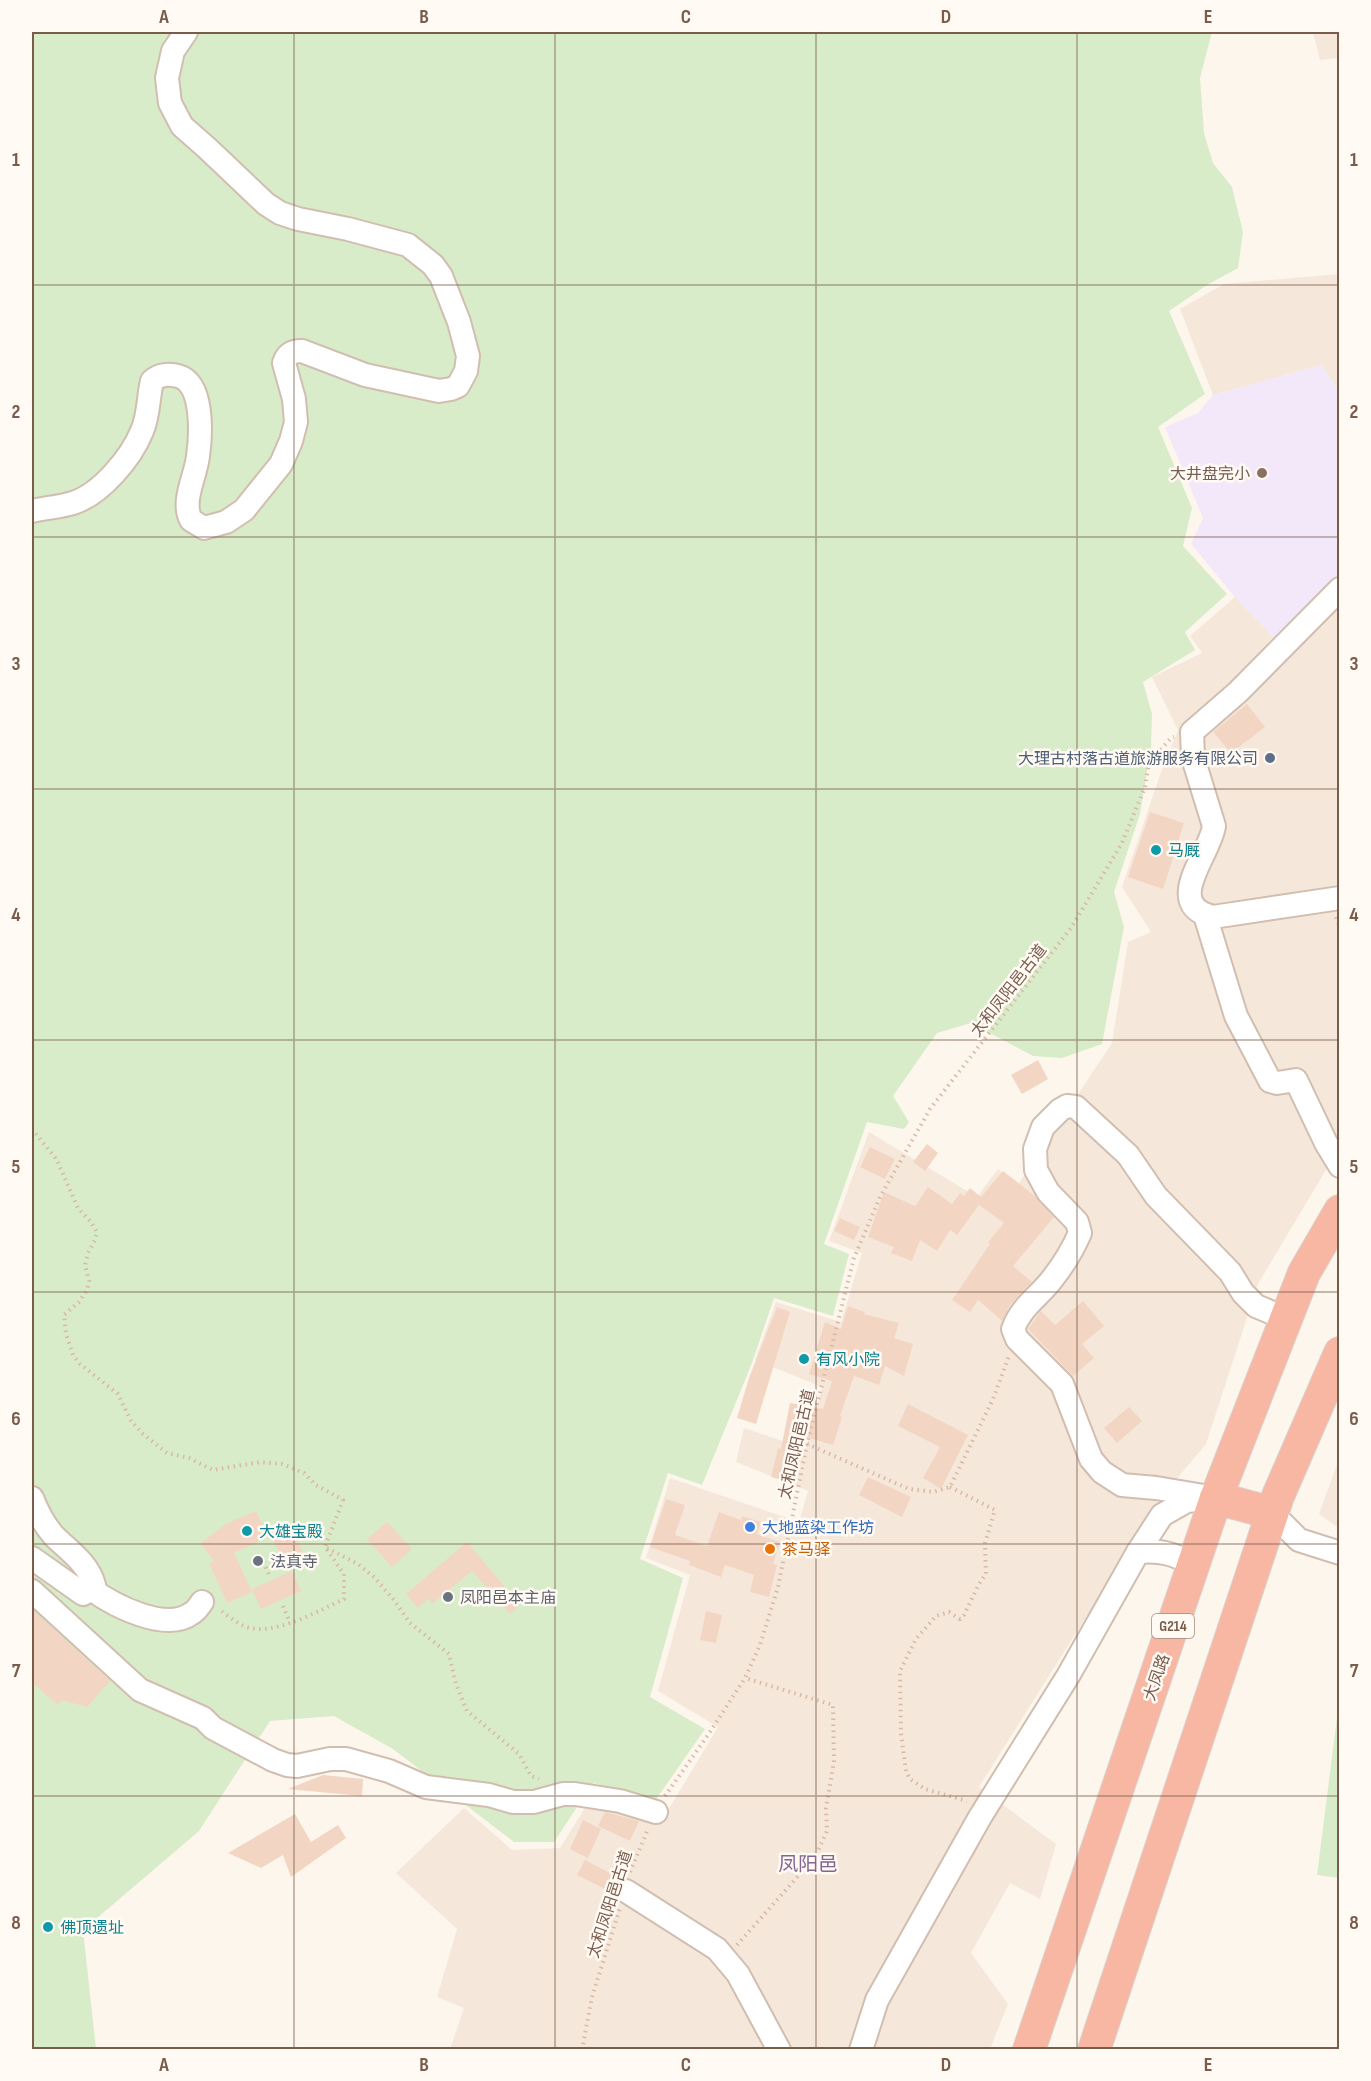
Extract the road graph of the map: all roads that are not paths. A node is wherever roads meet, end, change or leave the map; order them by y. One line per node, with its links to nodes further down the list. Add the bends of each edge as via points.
1 (186, 32): 2 (street, via 173,51 167,78 170,103 182,126 280,213 392,240 416,250 437,270 450,296 468,356 466,371 458,386 439,391 365,375 302,351 290,353 284,363 296,422 281,464 244,510 226,522 204,528 191,520 188,506 198,457 198,405 187,381 165,375 152,381 143,430 131,452 100,488 72,503)
2 (32, 511)
3 (1340, 589): 5 (street, via 1238,692 1192,732 1193,758 1214,826 1190,885 1191,901 1197,912)
4 (1340, 898): 5 (street, via 1224,916)
5 (1205, 915): 6 (street, via 1236,1016 1265,1073 1277,1083 1296,1080)
6 (1340, 1166)
7 (1340, 1211): 8 (highway, 大凤路 / G214, via 1304,1273)
8 (1287, 1319): 11 (highway, 大凤路 / G214); 11 (street, via 1256,1305 1243,1293 1230,1272 1156,1196 1128,1155 1076,1107 1060,1110 1043,1127 1035,1149 1036,1170 1048,1192 1077,1222 1080,1233 1052,1279 1032,1299 1012,1329 1017,1339 1062,1384 1091,1459 1102,1472 1122,1485)
9 (1340, 1353): 12 (highway)
10 (32, 1498): 17 (street, via 53,1534 89,1572 94,1585)
11 (1216, 1498): 12 (highway); 13 (street, via 1187,1501 1162,1515); 16 (highway, 大凤路 / G214)
12 (1272, 1513): 14 (street, via 1299,1540); 25 (highway)
13 (1138, 1552): 16 (street, via 1159,1551); 23 (street, via 877,2000)
14 (1340, 1553)
15 (32, 1558): 17 (street, via 83,1593)
16 (1194, 1564): 24 (highway, 大凤路 / G214)
17 (91, 1589): 19 (street, via 131,1611 166,1620 182,1618)
18 (32, 1592): 20 (street, via 140,1690 203,1718 213,1728 287,1765 346,1759 426,1787 513,1802 575,1794)
19 (202, 1602)
20 (656, 1812)
21 (626, 1891): 22 (street, via 717,1949 738,1974)
22 (779, 2049)
23 (861, 2049)
24 (1029, 2049)
25 (1094, 2049)

